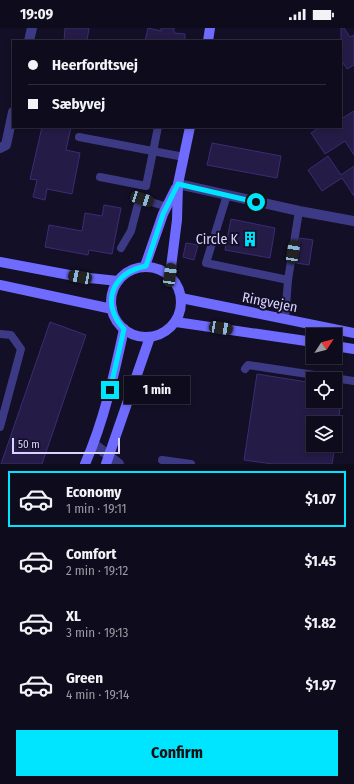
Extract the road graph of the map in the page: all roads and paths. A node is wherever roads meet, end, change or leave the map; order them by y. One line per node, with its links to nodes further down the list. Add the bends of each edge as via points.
1 (32, 28): 3 (street)
2 (210, 28): 4 (main road)
3 (29, 40)
4 (208, 40)
5 (12, 117): 9 (street, via 6,146)
6 (158, 128): 10 (lane)
7 (190, 128): 11 (main road)
8 (79, 136): 10 (lane)
9 (0, 148)
10 (153, 151): 11 (lane); 12 (lane, via 146,186)
11 (184, 157): 13 (main road)
12 (100, 177)
13 (178, 184): 14 (street); 15 (main road); 21 (main road, via 178,220)
14 (226, 195): 16 (street); 22 (lane, via 206,264)
15 (167, 207): 18 (lane, via 142,199 138,204 131,231); 20 (main road)
16 (300, 211): 17 (street); 22 (lane)
17 (354, 221)
18 (121, 248)
19 (0, 262): 23 (main road, via 80,277)
20 (146, 266): 21 (main road, via 163,270); 23 (main road, via 125,273)
21 (170, 275): 25 (main road, via 178,286)
22 (288, 280): 27 (lane)
23 (118, 281): 26 (main road, via 111,299)
24 (0, 285): 26 (main road)
25 (181, 298): 27 (main road, Ringvejen); 28 (main road)
26 (112, 309): 29 (main road)
27 (285, 319): 30 (main road, Ringvejen)
28 (176, 322): 32 (main road, via 164,332); 33 (main road)
29 (124, 329): 32 (main road, via 132,334); 39 (main road, via 114,376)
30 (354, 333)
31 (0, 334): 38 (lane, via 12,335 20,349)
32 (150, 337): 40 (main road)
33 (306, 341)
34 (342, 347): 35 (main road)
35 (354, 349)
36 (245, 369): 37 (lane, via 248,365)
37 (354, 381)
38 (0, 427)
39 (94, 444): 40 (street); 42 (main road)
40 (108, 460): 43 (street)
41 (162, 460): 44 (lane)
42 (85, 464)
43 (119, 464)
44 (191, 464)

